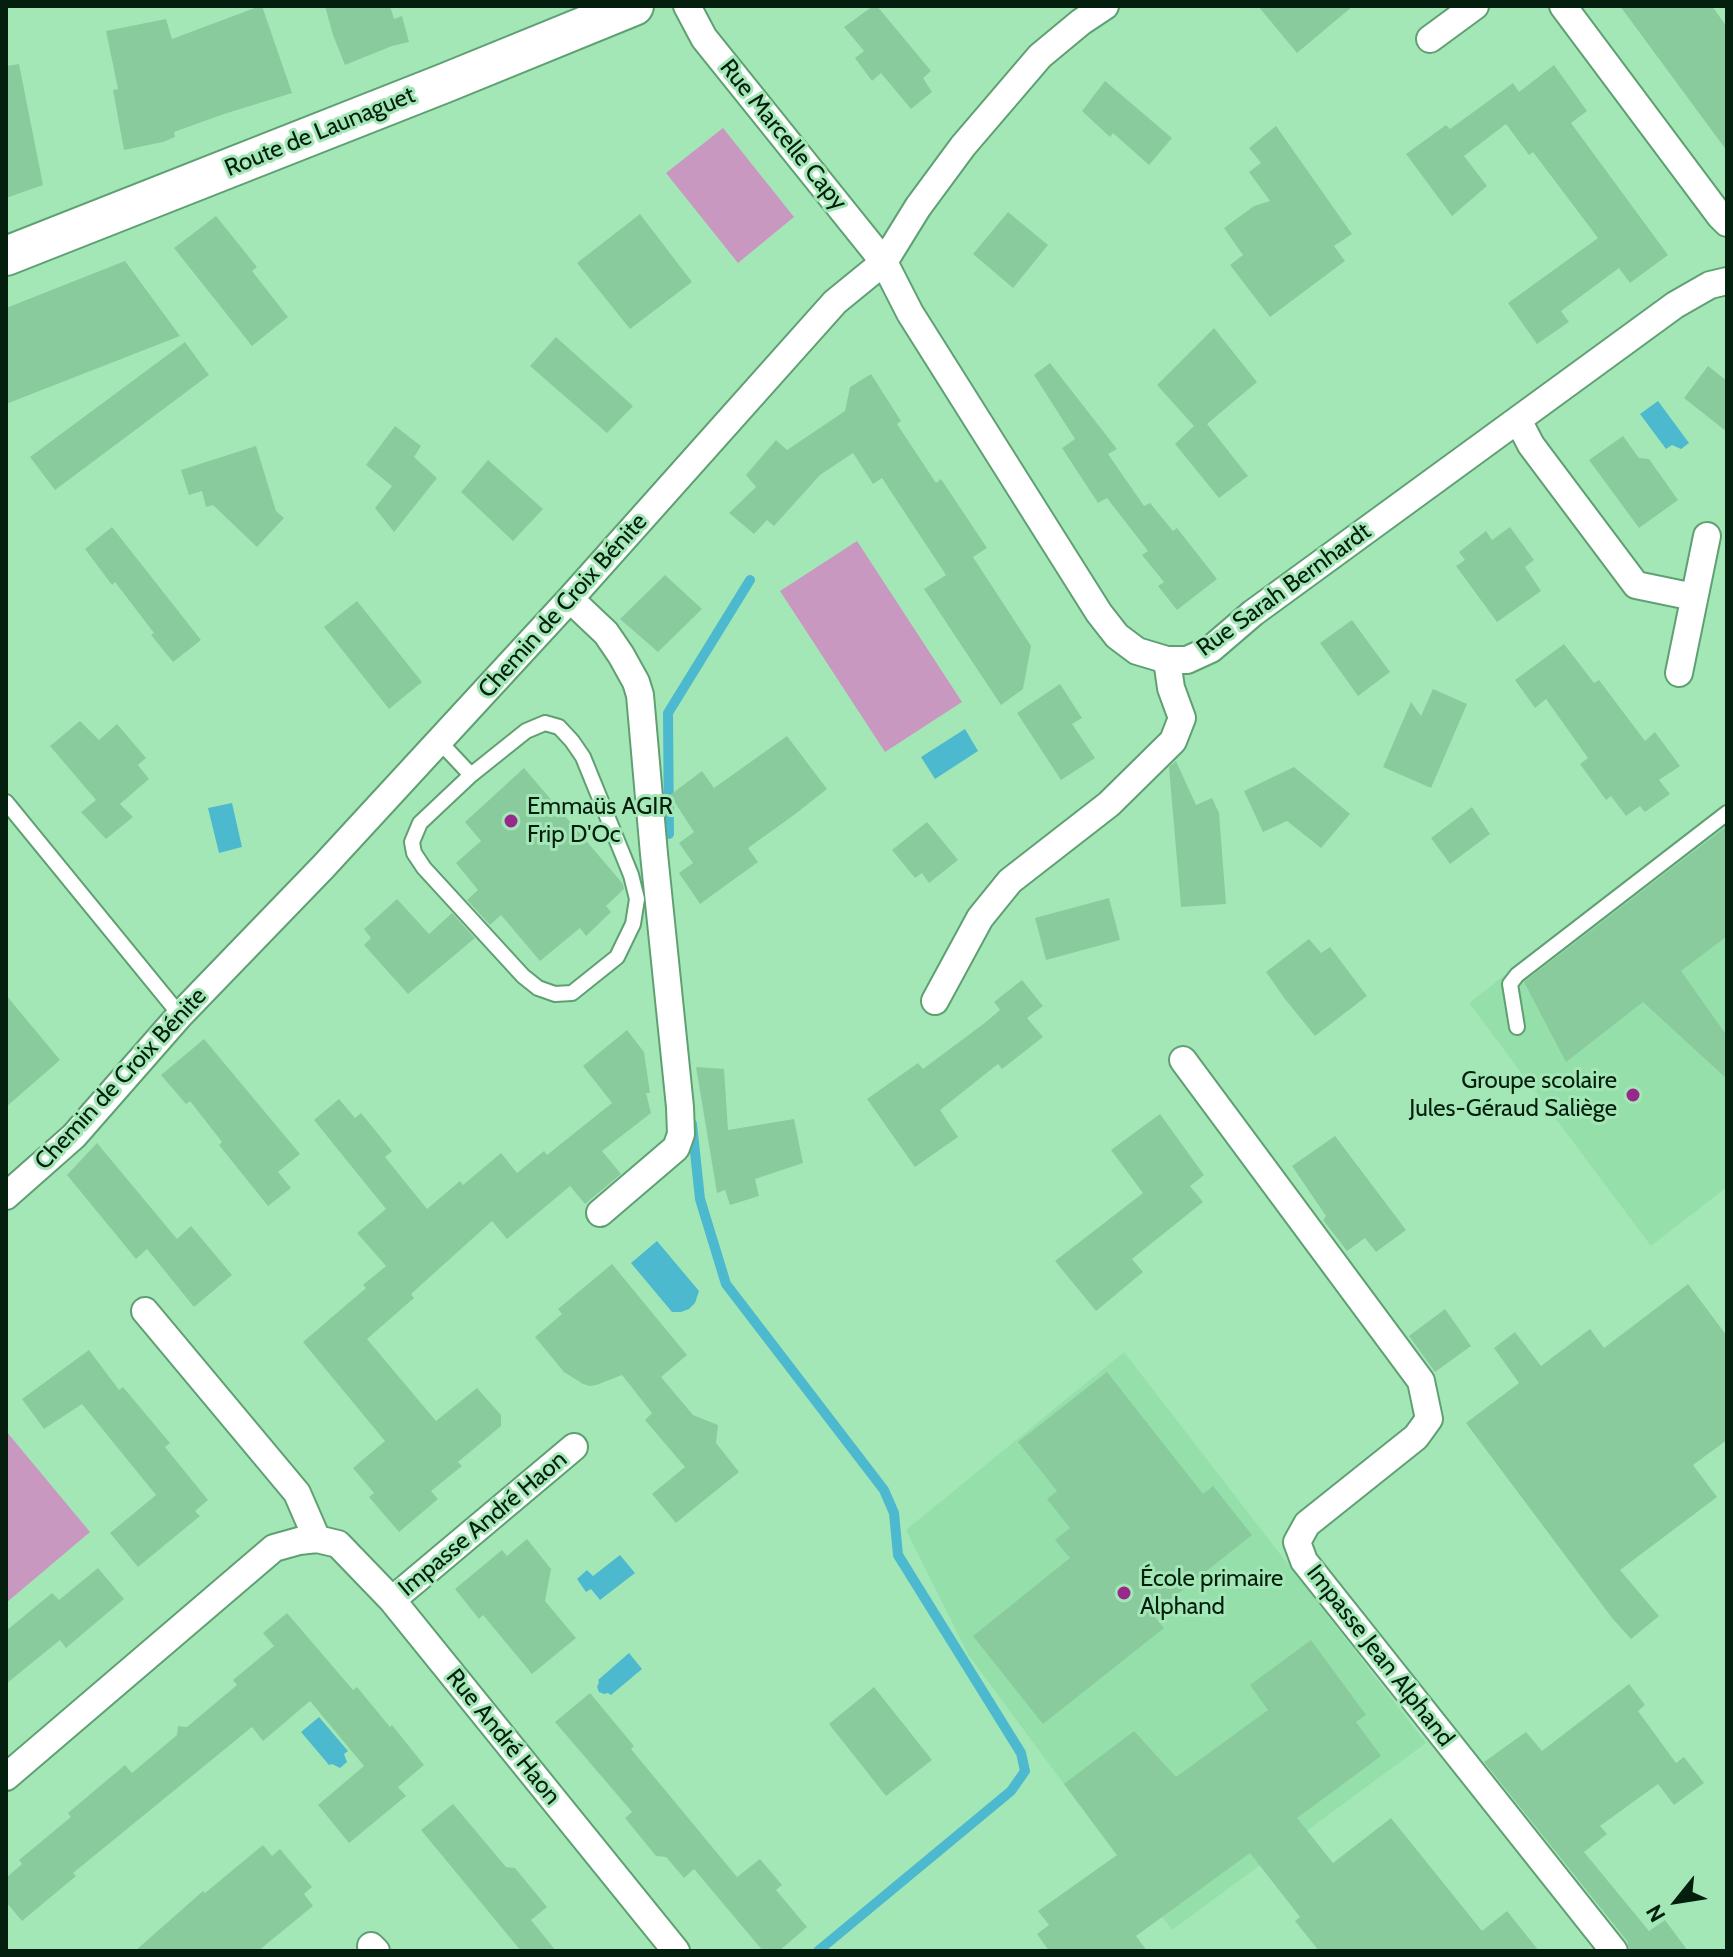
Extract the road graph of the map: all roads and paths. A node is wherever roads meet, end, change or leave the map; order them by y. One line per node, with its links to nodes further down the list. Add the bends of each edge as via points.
1 (634, 6): 8 (main road, Route de Launaguet)
2 (687, 6): 9 (street, Rue Marcelle Capy, via 704,38)
3 (1105, 6): 9 (street, Chemin de Croix Bénite, via 1040,56 963,146)
4 (1475, 6): 6 (street)
5 (1563, 6): 7 (street)
6 (1430, 39)
7 (1727, 223)
8 (6, 256)
9 (884, 262): 14 (street, Chemin de Croix Bénite, via 835,302); 15 (street, Rue Sarah Bernhardt, via 910,313 1099,613 1137,651)
10 (1727, 281): 11 (street, Rue Sarah Bernhardt, via 1675,305)
11 (1518, 420): 13 (street, via 1636,585); 15 (street, Rue Sarah Bernhardt, via 1211,649 1187,660)
12 (1707, 536): 13 (street)
13 (1694, 597): 16 (street)
14 (570, 599): 17 (street, Chemin de Croix Bénite); 26 (street, via 606,633 640,695 680,1107 676,1148)
15 (1167, 660): 21 (street, via 1182,718 1173,741 1109,804 1010,881 980,918)
16 (1679, 673)
17 (439, 741): 18 (lane); 22 (street, Chemin de Croix Bénite)
18 (471, 775): 18 (lane, via 526,731 545,723 559,727 583,757 637,899 633,924 617,957 572,993 555,994 523,976 414,853 412,842 420,823)
19 (6, 802): 22 (lane)
20 (1727, 813): 23 (lane, via 1517,975 1510,984)
21 (935, 1001)
22 (180, 1015): 25 (street, Chemin de Croix Bénite, via 74,1136)
23 (1517, 1027)
24 (1183, 1060): 33 (street, Impasse Jean Alphand, via 1421,1381 1429,1419 1416,1437 1307,1524 1297,1542 1304,1561)
25 (6, 1196)
26 (600, 1213)
27 (145, 1311): 29 (street, via 297,1493)
28 (574, 1447): 30 (street, Impasse André Haon)
29 (317, 1539): 30 (street, Rue André Haon, via 338,1544); 31 (street, via 274,1548)
30 (392, 1600): 32 (street, Rue André Haon)
31 (6, 1777)
32 (676, 1951)
33 (1614, 1951)

